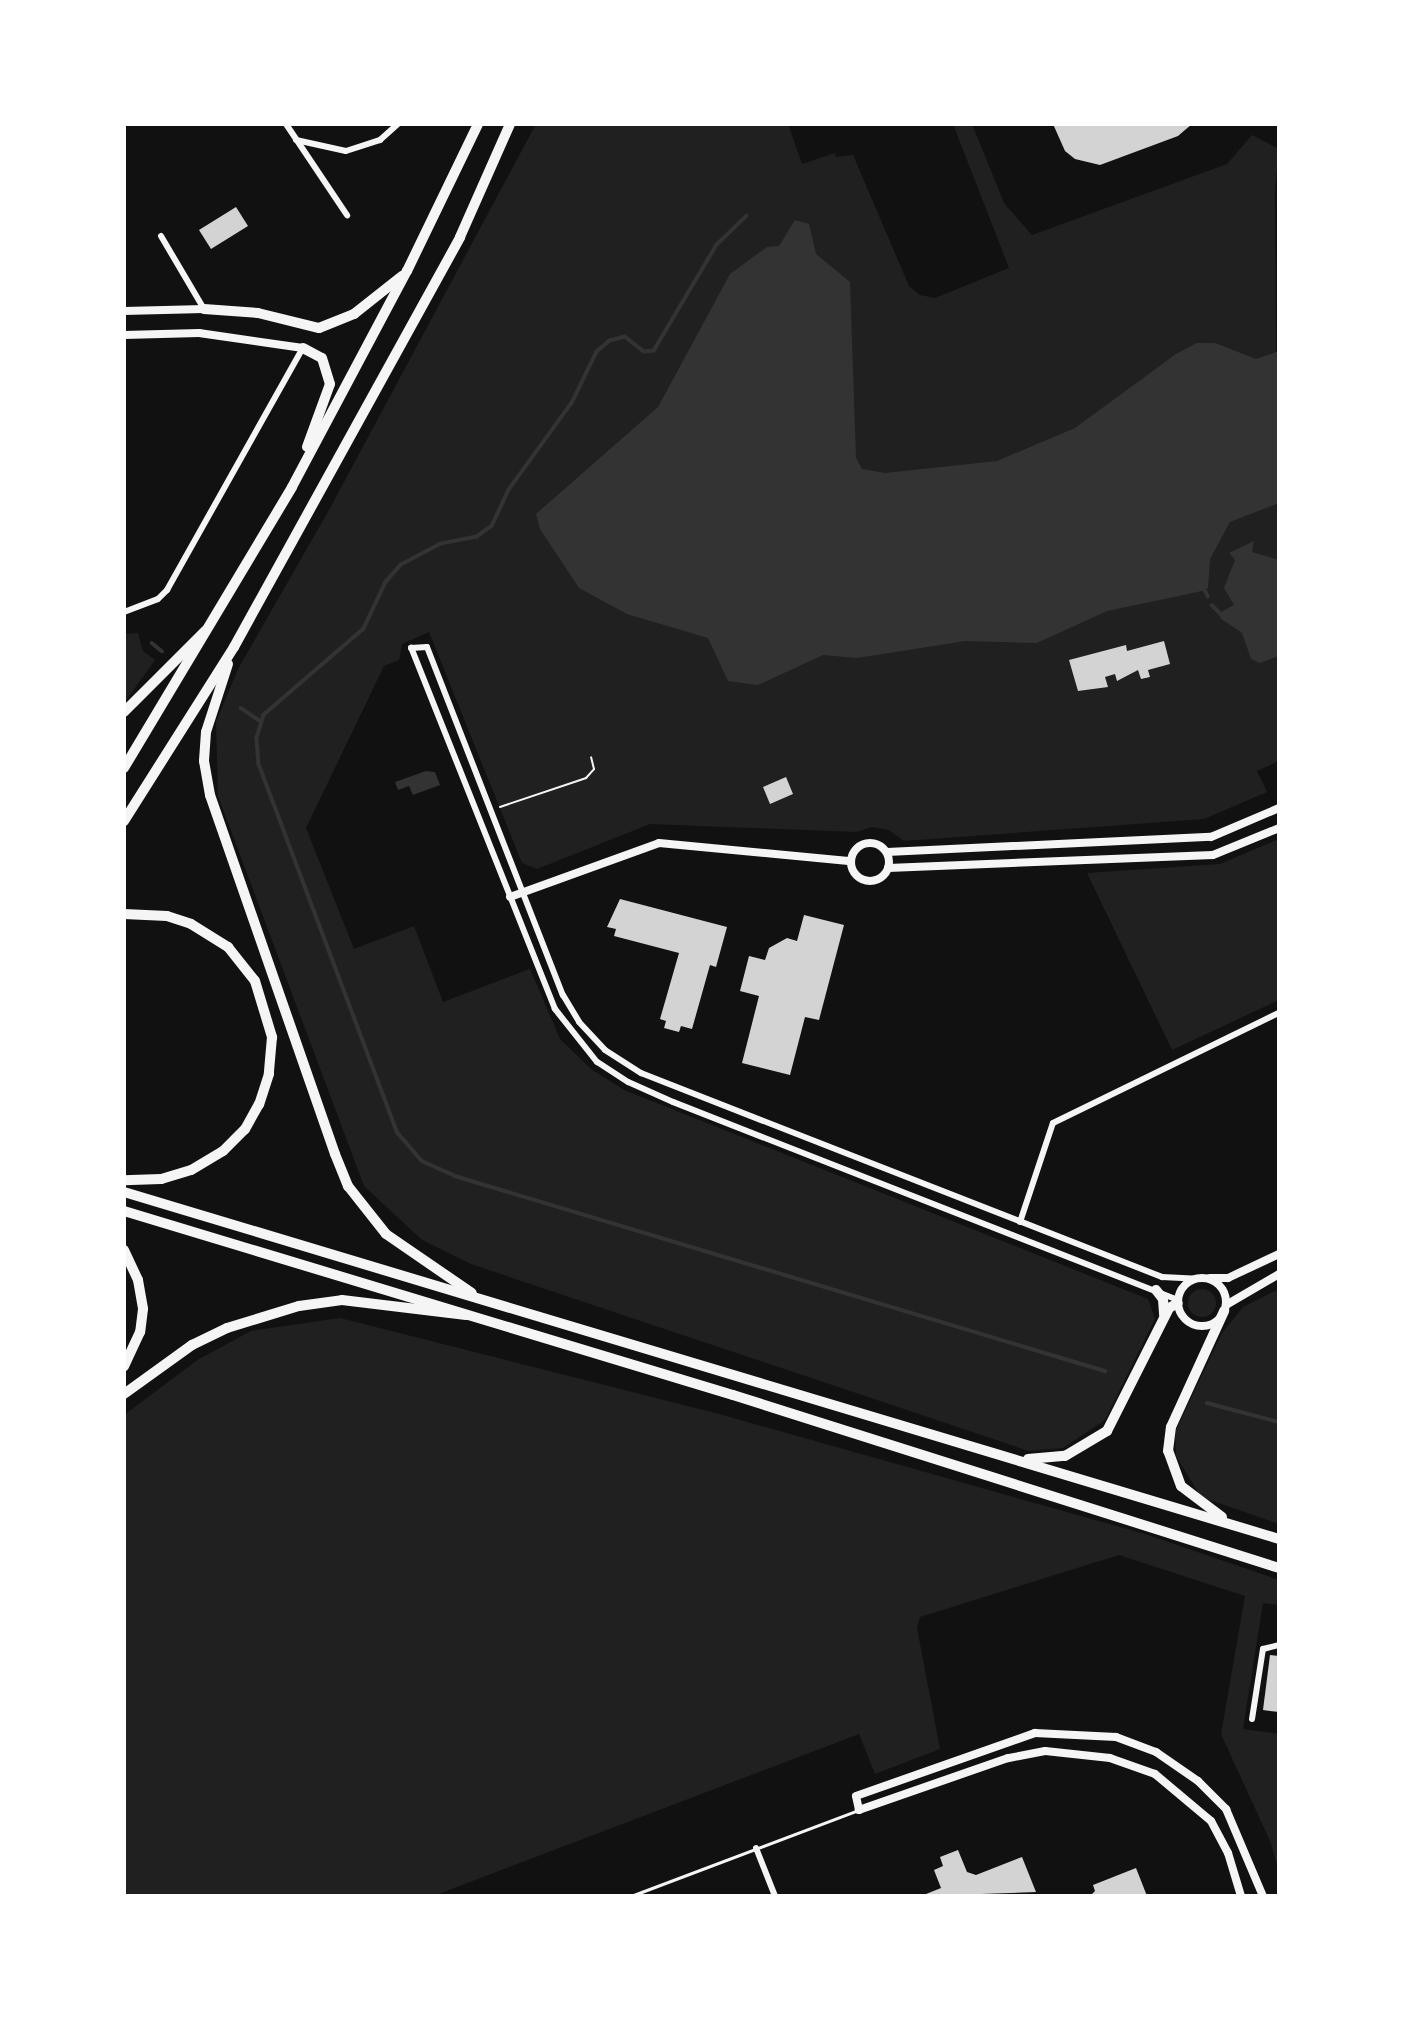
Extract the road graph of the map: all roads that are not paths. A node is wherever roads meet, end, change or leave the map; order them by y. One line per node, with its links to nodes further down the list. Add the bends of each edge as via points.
1 (286, 124): 5 (street)
2 (398, 124): 5 (street, via 380,140 346,151)
3 (478, 124): 8 (main road)
4 (510, 124): 16 (main road, via 460,237)
5 (296, 140): 6 (street)
6 (347, 215)
7 (161, 236): 9 (street)
8 (407, 271): 9 (main road, via 354,314 319,328 258,313); 13 (main road)
9 (204, 309): 10 (street)
10 (124, 311)
11 (124, 335): 12 (street, via 199,333)
12 (303, 348): 13 (main road, via 322,358 330,384); 14 (street, via 167,590 158,599)
13 (292, 487): 15 (main road)
14 (124, 612)
15 (214, 623): 17 (main road); 18 (main road)
16 (234, 647): 20 (main road); 44 (main road, via 206,732 204,761 210,795 335,1154 348,1186 386,1234)
17 (124, 712)
18 (124, 768)
19 (1279, 808): 22 (street)
20 (124, 821)
21 (1279, 828): 24 (street)
22 (1216, 837): 23 (street); 24 (street)
23 (887, 852): 25 (street, via 874,843 863,844); 26 (street)
24 (1220, 854): 26 (street)
25 (851, 861): 26 (street, via 857,876 866,881 882,877); 27 (street, via 659,843)
26 (888, 868)
27 (525, 892): 28 (street); 28 (street, via 427,647 414,647 410,653); 31 (street, via 568,1006 605,1050 641,1073)
28 (510, 897): 32 (street, via 558,1016 597,1062 641,1088)
29 (124, 914): 33 (main road, via 167,916 191,924 228,947 255,981 272,1037 269,1074 259,1104 245,1129 223,1151 191,1170 161,1179)
30 (1279, 1013): 37 (street, via 1053,1123)
31 (780, 1127): 32 (street); 36 (street)
32 (774, 1141): 38 (street)
33 (124, 1180)
34 (124, 1192): 44 (main road)
35 (124, 1211): 47 (main road)
36 (1004, 1215): 37 (street); 38 (street)
37 (1020, 1222): 42 (street, via 1162,1277)
38 (999, 1227): 43 (street)
39 (124, 1250): 49 (main road, via 138,1280 143,1309 140,1332)
40 (1279, 1254): 42 (street, via 1228,1278)
41 (1279, 1275): 46 (street)
42 (1200, 1278): 45 (street, via 1185,1284); 46 (street, via 1222,1289)
43 (1156, 1290): 45 (street); 48 (main road, via 1163,1299)
44 (472, 1293): 51 (main road)
45 (1178, 1302): 46 (street, via 1187,1320 1201,1325 1215,1322); 48 (main road, via 1170,1306)
46 (1225, 1308): 52 (main road, via 1171,1427 1168,1451 1181,1486)
47 (466, 1315): 50 (main road, via 342,1300 299,1306 227,1328 192,1345); 54 (main road)
48 (1164, 1319): 51 (main road, via 1107,1431 1065,1457)
49 (124, 1366)
50 (124, 1394)
51 (1010, 1457): 52 (main road)
52 (1235, 1525): 53 (main road)
53 (1279, 1539)
54 (1279, 1568)
55 (1279, 1645): 56 (street, via 1263,1649)
56 (1252, 1719)
57 (859, 1810): 58 (lane); 61 (street, via 1008,1758 1045,1751 1110,1758 1155,1774 1212,1821); 62 (street, via 856,1796 1024,1735 1072,1732 1116,1737 1156,1752 1198,1781 1226,1809)
58 (757, 1848): 59 (lane); 60 (street)
59 (631, 1896)
60 (775, 1896)
61 (1241, 1896)
62 (1263, 1896)

